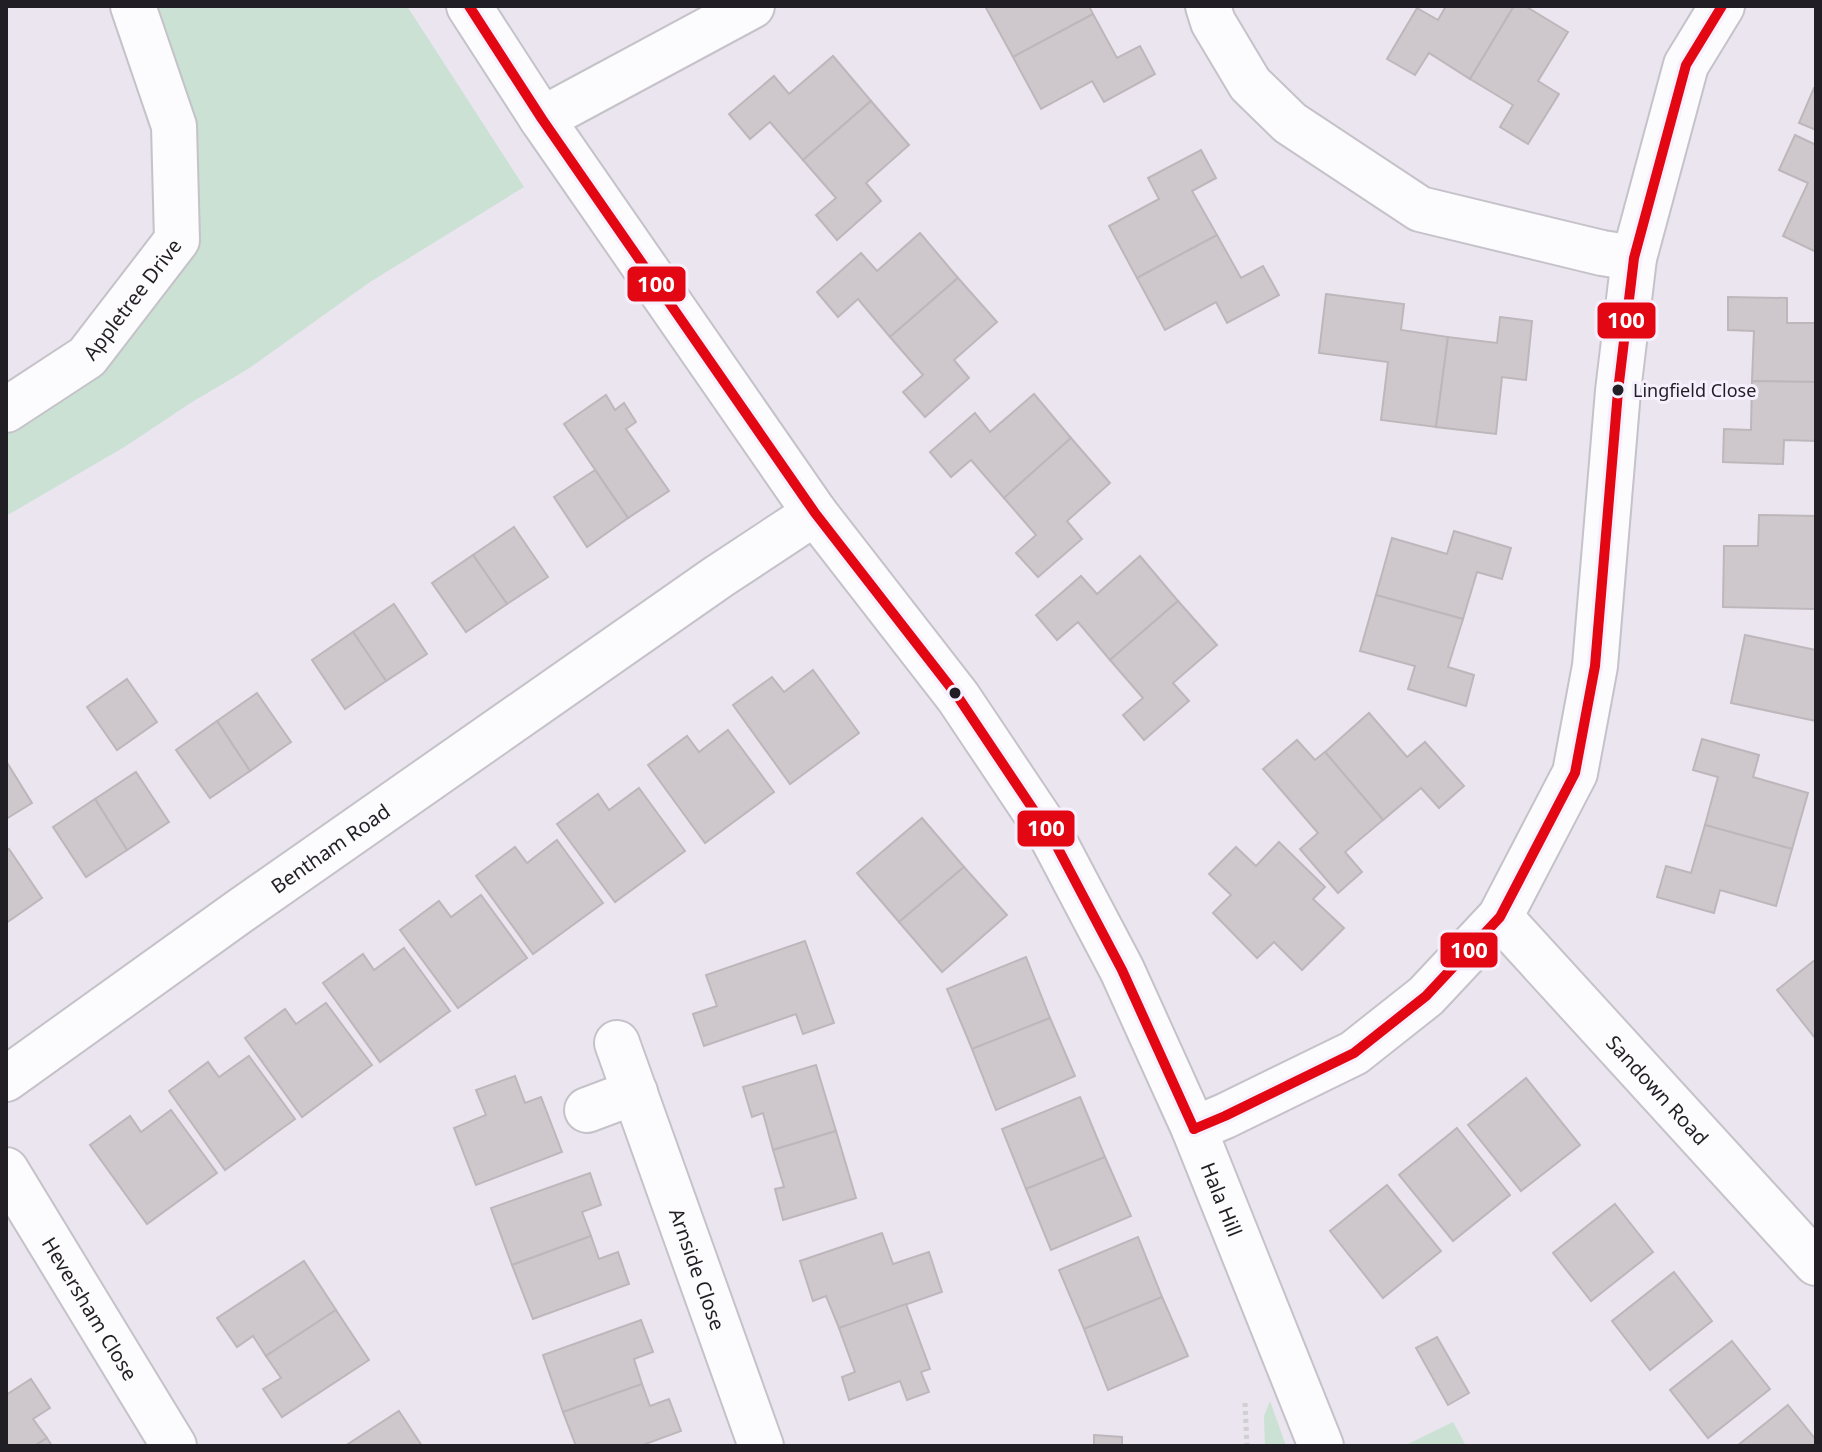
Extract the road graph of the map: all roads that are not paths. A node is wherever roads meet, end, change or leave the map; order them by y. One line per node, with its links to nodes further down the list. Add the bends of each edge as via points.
1 (133, 6): 8 (street, Appletree Drive, via 174,126 177,240 87,357)
2 (469, 6): 6 (street, Hala Hill)
3 (752, 6): 6 (street)
4 (1208, 6): 7 (street, via 1250,84 1290,123 1420,209)
5 (1722, 6): 7 (street, via 1686,65)
6 (542, 119): 9 (street, Hala Hill)
7 (1634, 258): 10 (street, via 1595,666 1575,773)
8 (6, 410)
9 (815, 513): 12 (street, Bentham Road); 15 (street, Hala Hill, via 958,697 1053,839 1122,970)
10 (1500, 917): 15 (street, via 1426,996 1354,1053); 17 (street, Sandown Road)
11 (617, 1043): 13 (street, Arnside Close)
12 (6, 1079)
13 (635, 1092): 14 (street); 19 (street, Arnside Close)
14 (587, 1110)
15 (1194, 1129): 20 (street, Hala Hill)
16 (6, 1170): 18 (street, Heversham Close)
17 (1816, 1263)
18 (174, 1446)
19 (761, 1446)
20 (1321, 1446)

